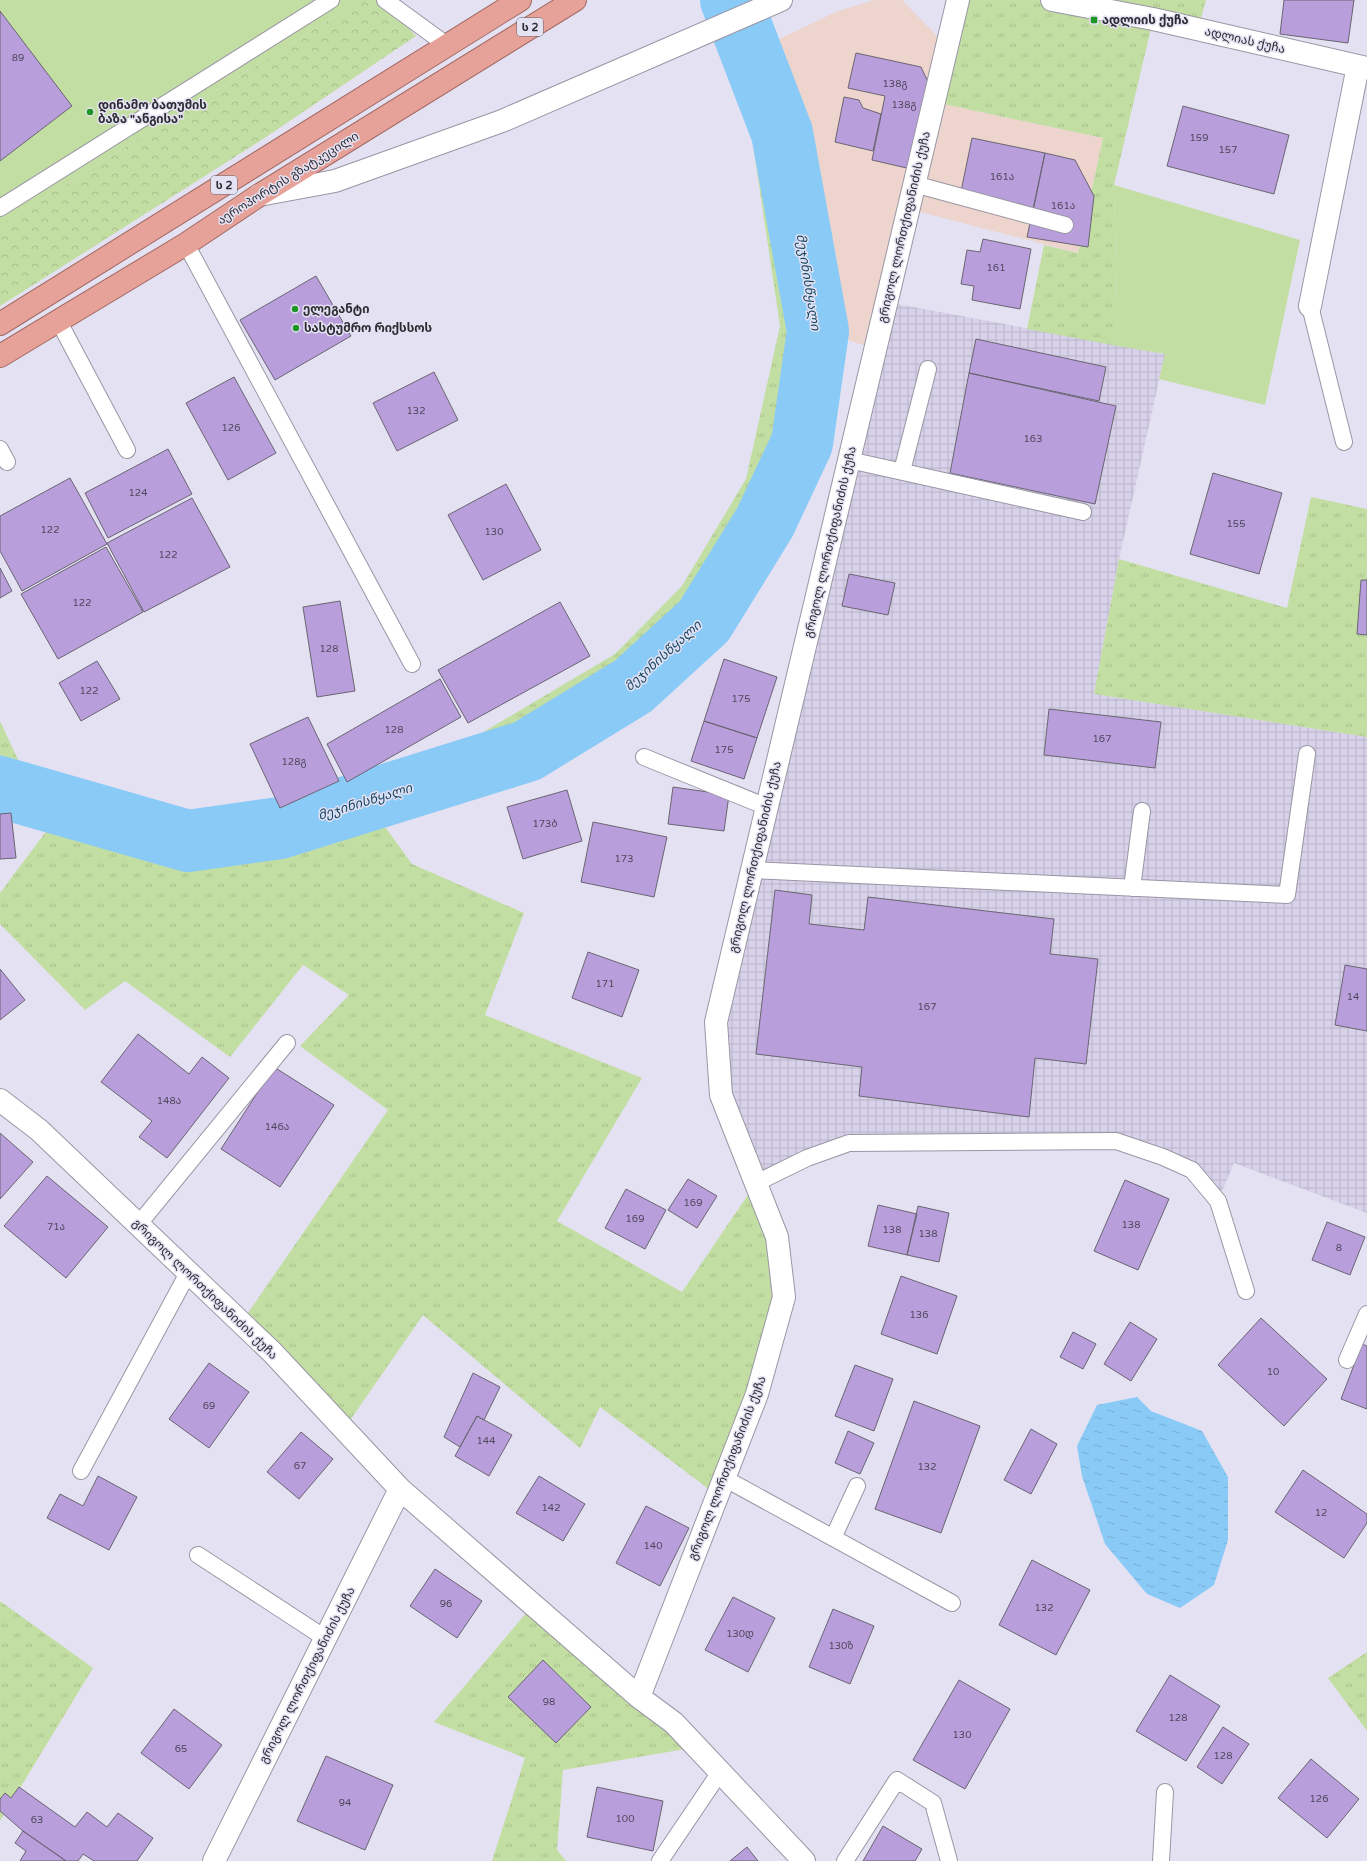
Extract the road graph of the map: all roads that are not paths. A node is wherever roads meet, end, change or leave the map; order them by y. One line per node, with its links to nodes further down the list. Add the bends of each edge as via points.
1 (331, 0): 12 (lane)
2 (385, 0): 8 (lane)
3 (520, 0): 8 (highway, ს 2)
4 (575, 0): 11 (highway, აეროპორტის გზატკეცილი / ს 2)
5 (781, 0): 11 (street, via 502,121 335,181)
6 (958, 0): 10 (street, გრიგოლ ლორთქიფანიძის ქუჩა)
7 (1052, 0): 9 (street, ადლიას ქუჩა, via 1153,19)
8 (448, 46): 17 (highway, ს 2)
9 (1362, 67): 15 (street)
10 (914, 184): 13 (lane); 22 (street, გრიგოლ ლორთქიფანიძის ქუჩა)
11 (258, 196): 14 (highway, აეროპორტის გზატკეცილი / ს 2)
12 (0, 208)
13 (1065, 225)
14 (186, 244): 16 (highway, აეროპორტის გზატკეცილი / ს 2); 25 (lane)
15 (1310, 306): 20 (lane)
16 (58, 320): 18 (highway, აეროპორტის გზატკეცილი / ს 2); 21 (lane)
17 (0, 324)
18 (0, 356)
19 (928, 369): 23 (lane)
20 (1344, 442)
21 (127, 450)
22 (849, 460): 23 (lane); 28 (street, გრიგოლ ლორთქიფანიძის ქუჩა)
23 (902, 471): 24 (lane)
24 (1083, 512)
25 (412, 664)
26 (1307, 754): 31 (lane, via 1287,895)
27 (644, 757): 28 (lane)
28 (767, 807): 30 (street, გრიგოლ ლორთქიფანიძის ქუჩა)
29 (1142, 811): 31 (lane)
30 (752, 870): 31 (lane); 34 (street, გრიგოლ ლორთქიფანიძის ქუჩა, via 716,1022 722,1095)
31 (1132, 888)
32 (287, 1043): 35 (lane)
33 (0, 1100): 35 (street, გრიგოლ ლორთქიფანიძის ქუჩა, via 39,1130)
34 (756, 1184): 37 (lane, via 807,1158 849,1143 1116,1141 1163,1156 1192,1170 1218,1201); 41 (street, გრიგოლ ლორთქიფანიძის ქუჩა, via 777,1237 784,1297 757,1394)
35 (138, 1225): 36 (street, გრიგოლ ლორთქიფანიძის ქუჩა)
36 (188, 1273): 40 (lane); 43 (street, გრიგოლ ლორთქიფანიძის ქუჩა, via 272,1352)
37 (1246, 1291)
38 (1367, 1314): 39 (lane)
39 (1347, 1360)
40 (81, 1471)
41 (724, 1478): 44 (lane); 48 (street, გრიგოლ ლორთქიფანიძის ქუჩა)
42 (857, 1486): 44 (lane)
43 (400, 1489): 47 (street, გრიგოლ ლორთქიფანიძის ქუჩა); 48 (street, გრიგოლ ლორთქიფანიძის ქუჩა)
44 (833, 1538): 46 (lane)
45 (198, 1555): 47 (lane)
46 (952, 1603)
47 (325, 1638): 51 (street, გრიგოლ ლორთქიფანიძის ქუჩა)
48 (639, 1697): 49 (street, გრიგოლ ლორთქიფანიძის ქუჩა, via 674,1723)
49 (720, 1772): 52 (lane); 53 (street, გრიგოლ ლორთქიფანიძის ქუჩა)
50 (1165, 1792): 56 (lane)
51 (214, 1861)
52 (660, 1861)
53 (804, 1861)
54 (846, 1861): 55 (lane, via 897,1780 933,1803)
55 (949, 1861)
56 (1161, 1861)

